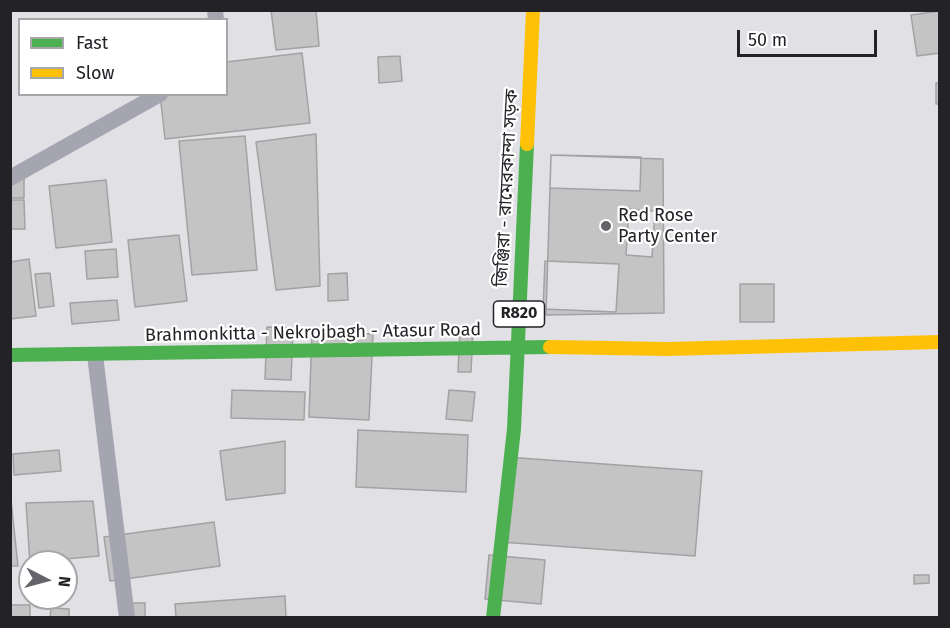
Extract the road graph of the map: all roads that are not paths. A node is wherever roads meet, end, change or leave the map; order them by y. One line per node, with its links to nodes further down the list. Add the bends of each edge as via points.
1 (533, 10): 5 (street, জিঞ্জিরা - রামেরকান্দা সড়ক / R820)
2 (156, 96): 3 (street)
3 (10, 178)
4 (939, 342): 5 (street, Brahmonkitta - Nekrojbagh - Atasur Road, via 667,349)
5 (517, 347): 7 (street, Brahmonkitta - Nekrojbagh - Atasur Road); 9 (street, জিঞ্জিরা - রামেরকান্দা সড়ক / R820, via 514,429)
6 (10, 355): 7 (street, Brahmonkitta - Nekrojbagh - Atasur Road)
7 (95, 355): 8 (street)
8 (127, 618)
9 (493, 618)

